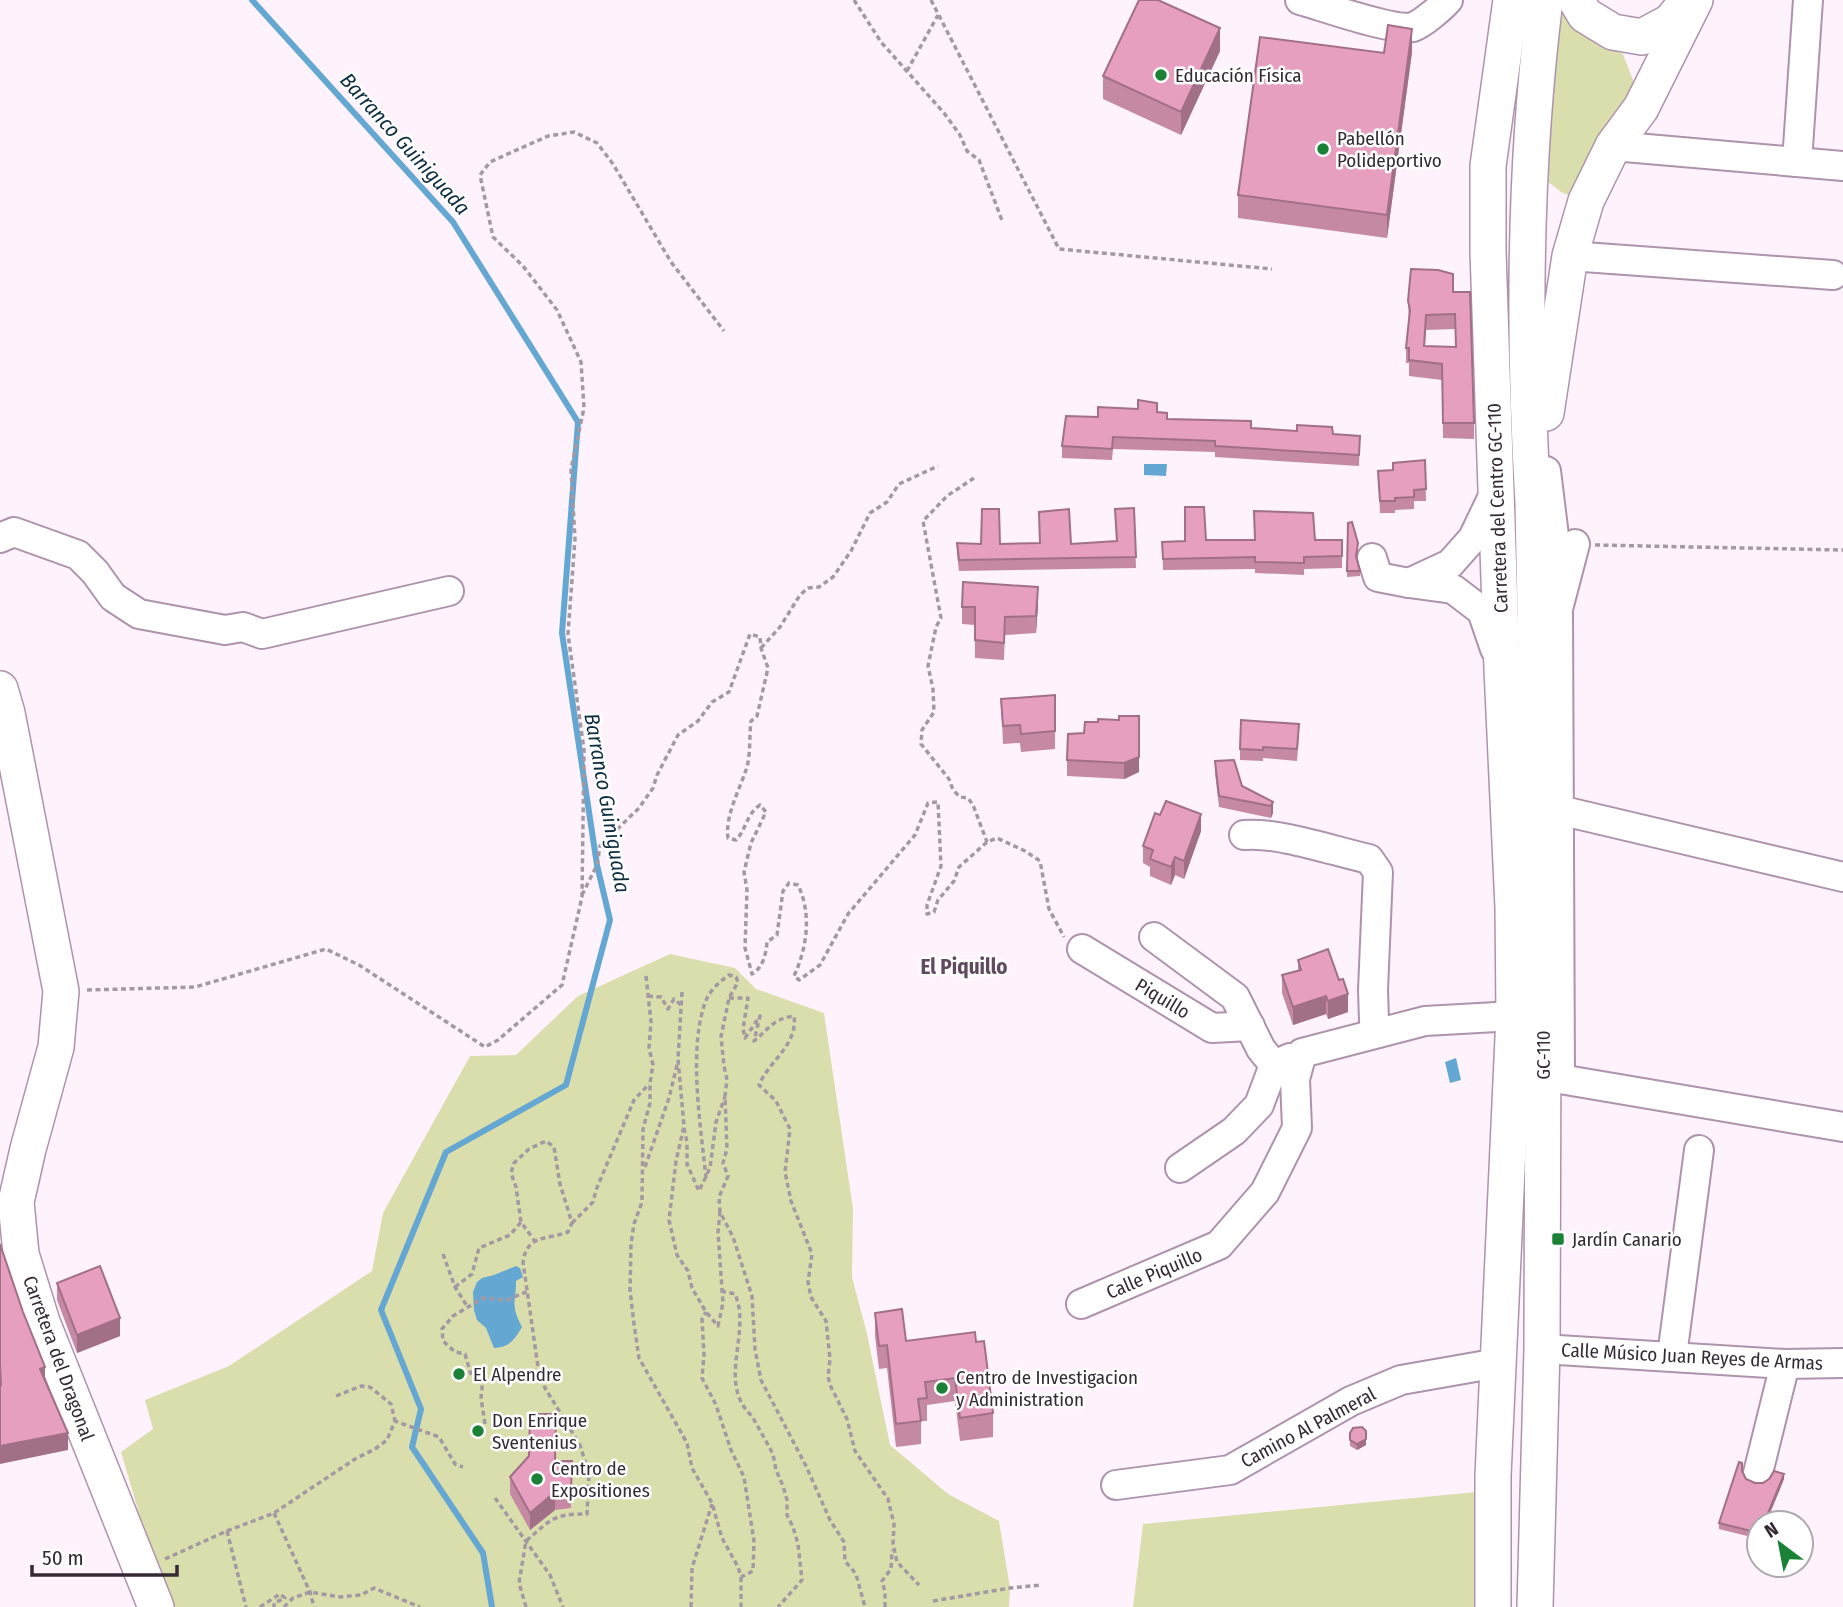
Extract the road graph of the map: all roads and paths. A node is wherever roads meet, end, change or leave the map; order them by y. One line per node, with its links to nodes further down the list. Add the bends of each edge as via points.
1 (854, 0): 13 (path)
2 (930, 0): 11 (path)
3 (1300, 0): 4 (street, via 1382,24 1413,27)
4 (1448, 0)
5 (1511, 0): 26 (main road, Carretera del Centro GC-110 / GC-110, via 1488,166)
6 (1545, 0): 27 (main road, Carretera del Centro GC-110 / GC-110, via 1530,188 1528,420)
7 (1576, 0): 12 (main road, via 1585,15)
8 (1689, 0): 12 (main road, via 1670,22 1642,37)
9 (1695, 0): 14 (main road)
10 (1808, 0): 16 (street)
11 (938, 15): 13 (path); 20 (path, via 1059,249)
12 (1613, 32): 14 (main road, via 1636,54 1644,77)
13 (907, 72): 18 (path, via 944,113 967,151 979,160)
14 (1641, 108): 15 (main road)
15 (1613, 146): 16 (street); 19 (main road, via 1587,201)
16 (1797, 162): 17 (street)
17 (1843, 166)
18 (1003, 223)
19 (1570, 256): 21 (street); 23 (main road)
20 (1272, 269)
21 (1833, 275)
22 (724, 331): 42 (path, via 671,262 597,143 574,132 548,136 490,162 480,175 493,237 557,310 581,362 584,408 571,469 575,539 568,634 584,750)
23 (1542, 437): 27 (main road); 34 (street, via 1555,544)
24 (939, 466): 35 (path, via 899,484 887,502 870,513 833,578 800,595)
25 (974, 478): 40 (path, via 947,496 923,521 941,618 928,666 934,712 922,730 921,744 950,779 953,790 973,805)
26 (1496, 490): 32 (street, via 1474,538 1450,564); 36 (main road, Carretera del Centro GC-110 / GC-110)
27 (1533, 503): 34 (main road, GC-110 / GC-110)
28 (0, 538): 33 (street, via 14,532 78,555 113,597 139,614 225,630 243,627 262,634)
29 (1575, 544): 30 (path); 38 (street, via 1558,609)
30 (1843, 550)
31 (1371, 558): 32 (street, via 1378,577)
32 (1409, 583): 36 (street, via 1453,589 1482,611)
33 (449, 591)
34 (1535, 637): 76 (main road, GC-110 / GC-110, via 1543,1027)
35 (761, 648): 40 (path, via 768,668 757,716 751,721 747,769 727,830 728,838 736,840 753,810 760,806 765,812 744,872 746,948 752,974 766,953 767,942 777,935 783,891 789,883 798,885 807,909 803,958 794,976 799,980 820,965 848,914 915,835 928,803 938,802 941,866 927,914 934,912 959,867); 42 (path, via 760,637 750,634 729,692 678,735 639,808 600,846)
36 (1502, 669): 51 (main road, Carretera del Centro GC-110 / GC-110)
37 (0, 689): 46 (main road, Carretera del Dragonal)
38 (1559, 810): 41 (street); 60 (street, via 1560,1079)
39 (1244, 835): 53 (street, via 1268,836 1369,859 1375,866 1373,990)
40 (987, 842): 44 (path, via 996,838 1040,862 1049,909 1060,933 1070,945)
41 (1843, 877)
42 (582, 897): 46 (path, via 562,985 485,1047 359,965 326,949 195,987)
43 (1154, 937): 52 (street, via 1235,997)
44 (1082, 949): 52 (street, Piquillo, via 1212,1028)
45 (646, 976): 48 (path)
46 (61, 991): 93 (main road, Carretera del Dragonal, via 56,1047 16,1202 21,1254 42,1322)
47 (682, 992): 50 (path)
48 (648, 996): 50 (path, via 661,997 668,1009 674,999); 57 (path)
49 (729, 998): 58 (path, via 721,1037); 64 (path, via 738,982 729,975 705,1003 700,1031 697,1092); 92 (path, via 748,998 745,1038 760,1016 754,1041 766,1028 794,1016 793,1035 759,1085 776,1101 790,1129 785,1172 812,1254 808,1282 825,1321 828,1377 855,1451 888,1499 894,1524)
50 (681, 1005): 55 (path)
51 (1514, 1016): 53 (street, via 1425,1021); 78 (main road, GC-110 / GC-110)
52 (1250, 1026): 56 (street)
53 (1378, 1033): 54 (street)
54 (1302, 1053): 56 (street); 73 (street, Calle Piquillo, via 1295,1079 1297,1128 1265,1192 1219,1245)
55 (678, 1059): 59 (path); 63 (path)
56 (1274, 1065): 62 (street, via 1259,1105 1234,1131)
57 (650, 1083): 63 (path); 67 (path, via 634,1100 593,1202)
58 (725, 1096): 64 (path); 65 (path, via 727,1149 723,1163 727,1176 719,1197)
59 (684, 1126): 64 (path, via 687,1164 699,1191); 75 (path, via 669,1220 677,1255)
60 (1843, 1127)
61 (1699, 1150): 77 (street)
62 (1180, 1168)
63 (643, 1173): 88 (path, via 642,1202 631,1244 630,1290 639,1358 687,1443 692,1468)
64 (706, 1178)
65 (720, 1212): 72 (path); 111 (path, via 752,1296 761,1380 844,1542 845,1561 856,1574)
66 (521, 1222): 67 (path, via 511,1173 514,1163 546,1141 554,1147); 68 (path); 70 (path, via 510,1235 479,1248 472,1275)
67 (572, 1223): 68 (path, via 568,1232)
68 (534, 1240): 71 (path, via 523,1262)
69 (443, 1254): 70 (path)
70 (455, 1287): 74 (path)
71 (528, 1291): 74 (path, via 507,1300 483,1298); 91 (path, via 538,1367 545,1388 580,1445 589,1474 587,1514 562,1514)
72 (721, 1291): 75 (path, via 718,1326); 110 (path, via 735,1294 739,1303 741,1335 734,1379 747,1412 773,1454 798,1544 802,1580)
73 (1081, 1304)
74 (470, 1305): 83 (path, via 442,1329 443,1340 455,1352 465,1354 472,1378 483,1379)
75 (706, 1312): 94 (path, via 702,1319 702,1378 744,1477 754,1541 753,1571)
76 (1542, 1349): 77 (street, Calle Músico Juan Reyes de Armas); 114 (main road, GC-110 / GC-110)
77 (1672, 1356): 80 (street, Calle Músico Juan Reyes de Armas)
78 (1499, 1363): 86 (street, Camino Al Palmeral, via 1401,1380 1351,1401 1230,1469); 113 (main road, GC-110 / GC-110)
79 (1843, 1363): 80 (street, Calle Músico Juan Reyes de Armas)
80 (1785, 1364): 85 (street)
81 (336, 1395): 82 (path, via 370,1387 391,1404)
82 (397, 1422): 84 (path, via 439,1437 456,1464); 89 (path, via 387,1440 375,1449)
83 (485, 1424)
84 (463, 1467)
85 (1758, 1473)
86 (1116, 1485)
87 (495, 1498): 91 (path)
88 (712, 1503): 94 (path); 108 (path, via 692,1569)
89 (274, 1513): 90 (path); 97 (path)
90 (227, 1531): 93 (path); 100 (path)
91 (526, 1541): 106 (path, via 519,1583); 107 (path, via 550,1575)
92 (892, 1544): 95 (path, via 897,1562); 112 (path, via 891,1569 882,1581)
93 (141, 1569): 99 (main road, Carretera del Dragonal)
94 (741, 1577): 109 (path)
95 (919, 1585)
96 (1042, 1585): 98 (path)
97 (310, 1592): 103 (path); 104 (path); 105 (path, via 340,1597 374,1588)
98 (933, 1601)
99 (156, 1607)
100 (246, 1607)
101 (260, 1607): 102 (path, via 280,1594 285,1598)
102 (274, 1607)
103 (284, 1607)
104 (314, 1607)
105 (420, 1607)
106 (526, 1607)
107 (563, 1607)
108 (691, 1607)
109 (741, 1607)
110 (778, 1607)
111 (866, 1607)
112 (885, 1607)
113 (1493, 1607)
114 (1535, 1607)

